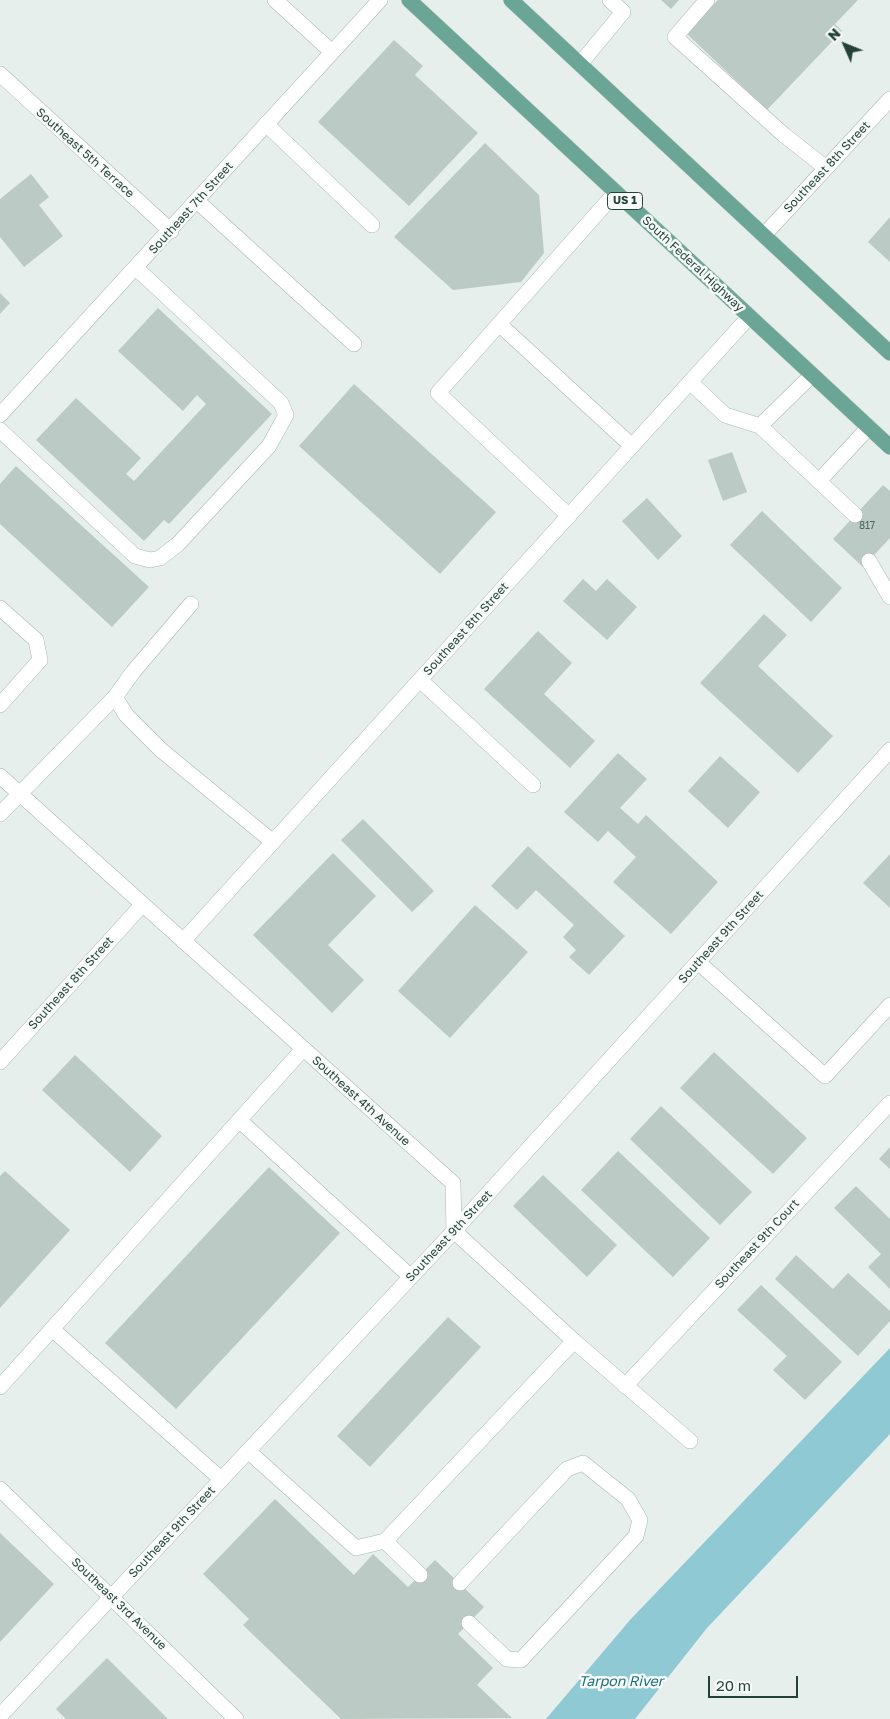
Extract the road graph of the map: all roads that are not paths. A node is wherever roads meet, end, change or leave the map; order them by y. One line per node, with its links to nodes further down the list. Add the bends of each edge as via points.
1 (275, 0): 7 (street)
2 (380, 0): 7 (street, Southeast 7th Street)
3 (409, 0): 13 (main road, South Federal Highway / US 1)
4 (511, 0): 8 (main road)
5 (610, 0): 8 (street, via 623,12)
6 (707, 0): 12 (street, via 675,37 784,135)
7 (332, 52): 11 (street, Southeast 7th Street)
8 (580, 64): 17 (main road)
9 (0, 74): 16 (street, Southeast 5th Terrace)
10 (890, 99): 12 (street, Southeast 8th Street)
11 (266, 124): 14 (street, Southeast 7th Street); 15 (street)
12 (826, 168): 17 (street, Southeast 8th Street)
13 (616, 192): 19 (main road, South Federal Highway / US 1); 20 (street)
14 (198, 201): 16 (street, Southeast 7th Street); 21 (street)
15 (372, 225)
16 (171, 231): 18 (street, Southeast 7th Street)
17 (764, 235): 22 (main road)
18 (136, 268): 25 (street, Southeast 7th Street); 28 (street, via 281,403 286,414 269,446 178,544 160,558 150,560 135,556)
19 (749, 317): 23 (main road, South Federal Highway / US 1); 24 (street, Southeast 8th Street)
20 (499, 324): 29 (street); 33 (street, via 438,392)
21 (354, 344)
22 (890, 353)
23 (812, 375): 26 (street); 27 (main road, South Federal Highway / US 1)
24 (690, 382): 26 (street, via 725,414); 29 (street, Southeast 8th Street)
25 (0, 415)
26 (760, 426): 31 (street)
27 (869, 427): 30 (main road, South Federal Highway / US 1); 31 (street)
28 (0, 430)
29 (632, 446): 33 (street, Southeast 8th Street)
30 (890, 446)
31 (819, 481): 32 (street)
32 (855, 515)
33 (569, 516): 38 (street, Southeast 8th Street)
34 (869, 561): 35 (street)
35 (890, 597)
36 (191, 604): 39 (street)
37 (0, 608): 40 (street, via 36,640 40,660)
38 (420, 680): 43 (street); 46 (street, Southeast 8th Street)
39 (116, 696): 44 (street); 46 (street, via 126,715 161,750)
40 (0, 705)
41 (890, 750): 49 (street, Southeast 9th Street)
42 (0, 776): 44 (street, Southeast 4th Avenue)
43 (533, 785)
44 (20, 794): 45 (street); 47 (street, Southeast 4th Avenue)
45 (0, 814)
46 (273, 842): 48 (street, Southeast 8th Street)
47 (142, 905): 48 (street, Southeast 4th Avenue); 52 (street, Southeast 8th Street)
48 (183, 941): 51 (street, Southeast 4th Avenue)
49 (698, 962): 50 (street, via 825,1076); 55 (street, Southeast 9th Street)
50 (890, 1005)
51 (302, 1049): 54 (street); 55 (street, Southeast 4th Avenue, via 452,1183)
52 (0, 1062)
53 (890, 1103): 59 (street, Southeast 9th Court)
54 (239, 1120): 56 (street); 57 (street)
55 (454, 1231): 56 (street, Southeast 9th Street); 58 (street)
56 (411, 1277): 62 (street, Southeast 9th Street)
57 (52, 1329): 60 (street); 63 (street)
58 (574, 1341): 59 (street); 65 (street)
59 (625, 1386): 61 (street)
60 (0, 1387)
61 (690, 1441)
62 (248, 1451): 63 (street, Southeast 9th Street); 65 (street, via 356,1548)
63 (221, 1479): 68 (street, Southeast 9th Street)
64 (0, 1489): 68 (street, Southeast 3rd Avenue)
65 (385, 1542): 66 (street)
66 (420, 1575)
67 (460, 1584): 69 (street, via 567,1469 583,1464 628,1500 640,1520 636,1536 521,1660 507,1659)
68 (112, 1597): 70 (street, Southeast 9th Street); 71 (street, Southeast 3rd Avenue)
69 (469, 1623)
70 (0, 1716)
71 (236, 1719)

